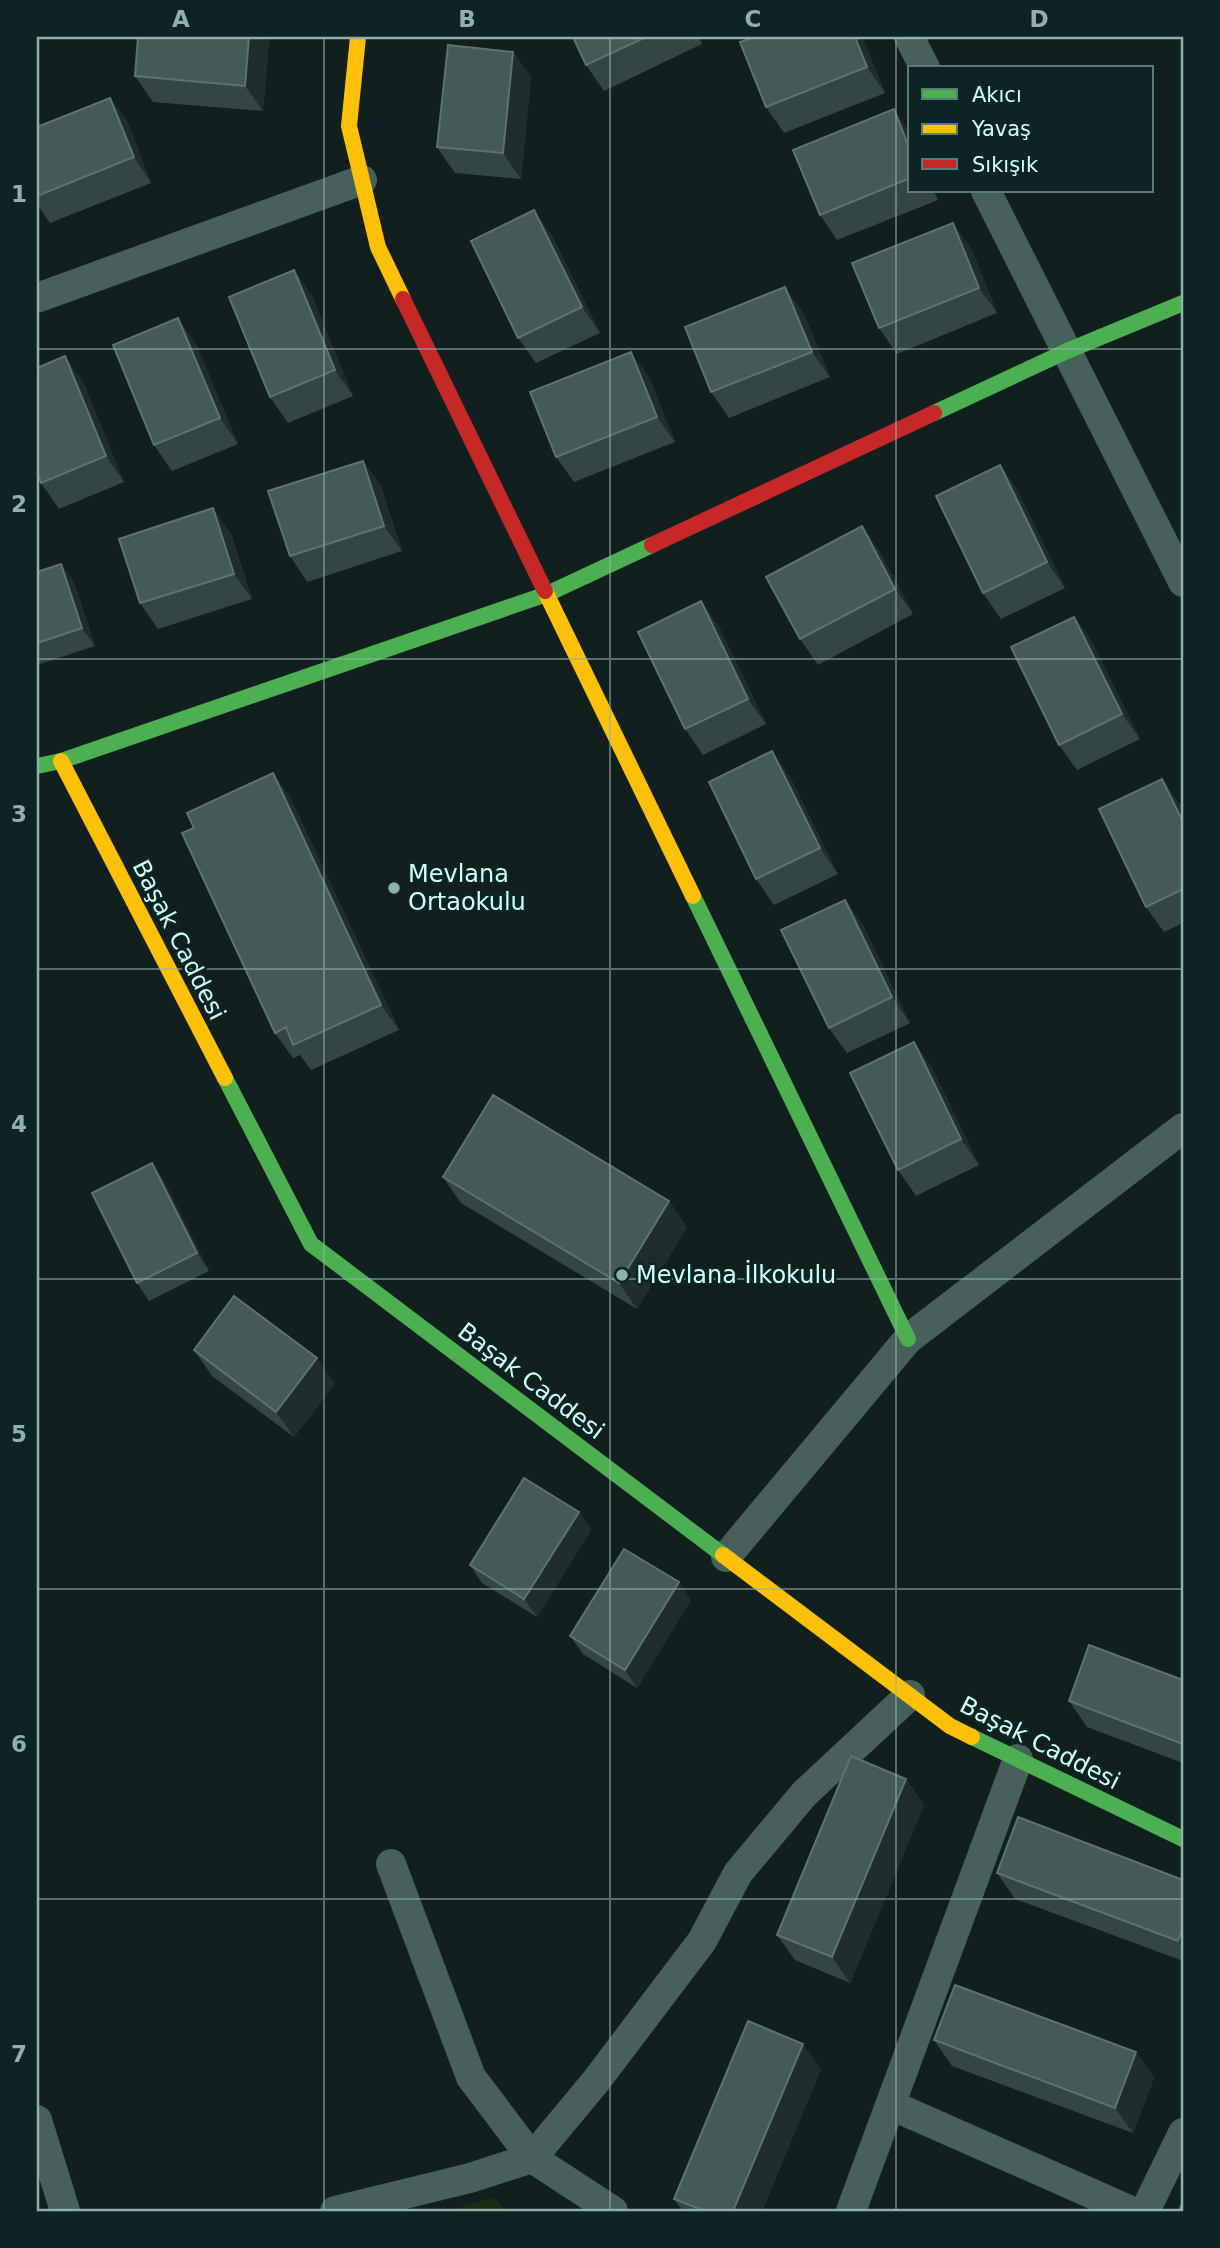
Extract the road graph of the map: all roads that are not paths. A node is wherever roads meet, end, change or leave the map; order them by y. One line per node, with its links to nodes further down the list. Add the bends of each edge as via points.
1 (358, 37): 4 (street, via 349,126)
2 (909, 37): 3 (street)
3 (924, 66)
4 (362, 180): 6 (street); 10 (street, via 378,247)
5 (987, 192): 8 (street)
6 (37, 298)
7 (1183, 303): 8 (street)
8 (1067, 351): 9 (street); 10 (street)
9 (1183, 582)
10 (547, 594): 11 (street); 14 (street)
11 (61, 761): 12 (street); 15 (street, Başak Caddesi, via 311,1244)
12 (37, 766)
13 (1183, 1128): 14 (street)
14 (908, 1339): 15 (street)
15 (726, 1557): 16 (street, Başak Caddesi)
16 (910, 1695): 17 (street, Başak Caddesi, via 950,1726); 23 (street, via 804,1794 738,1872 702,1941 597,2081)
17 (1017, 1759): 18 (street, Başak Caddesi); 20 (street)
18 (1183, 1839)
19 (391, 1864): 23 (street, via 471,2077)
20 (891, 2105): 27 (street); 28 (street)
21 (37, 2120): 24 (street)
22 (1183, 2133): 29 (street)
23 (531, 2158): 25 (street); 26 (street)
24 (65, 2211)
25 (335, 2211)
26 (613, 2211)
27 (851, 2211)
28 (1131, 2211)
29 (1145, 2211)

